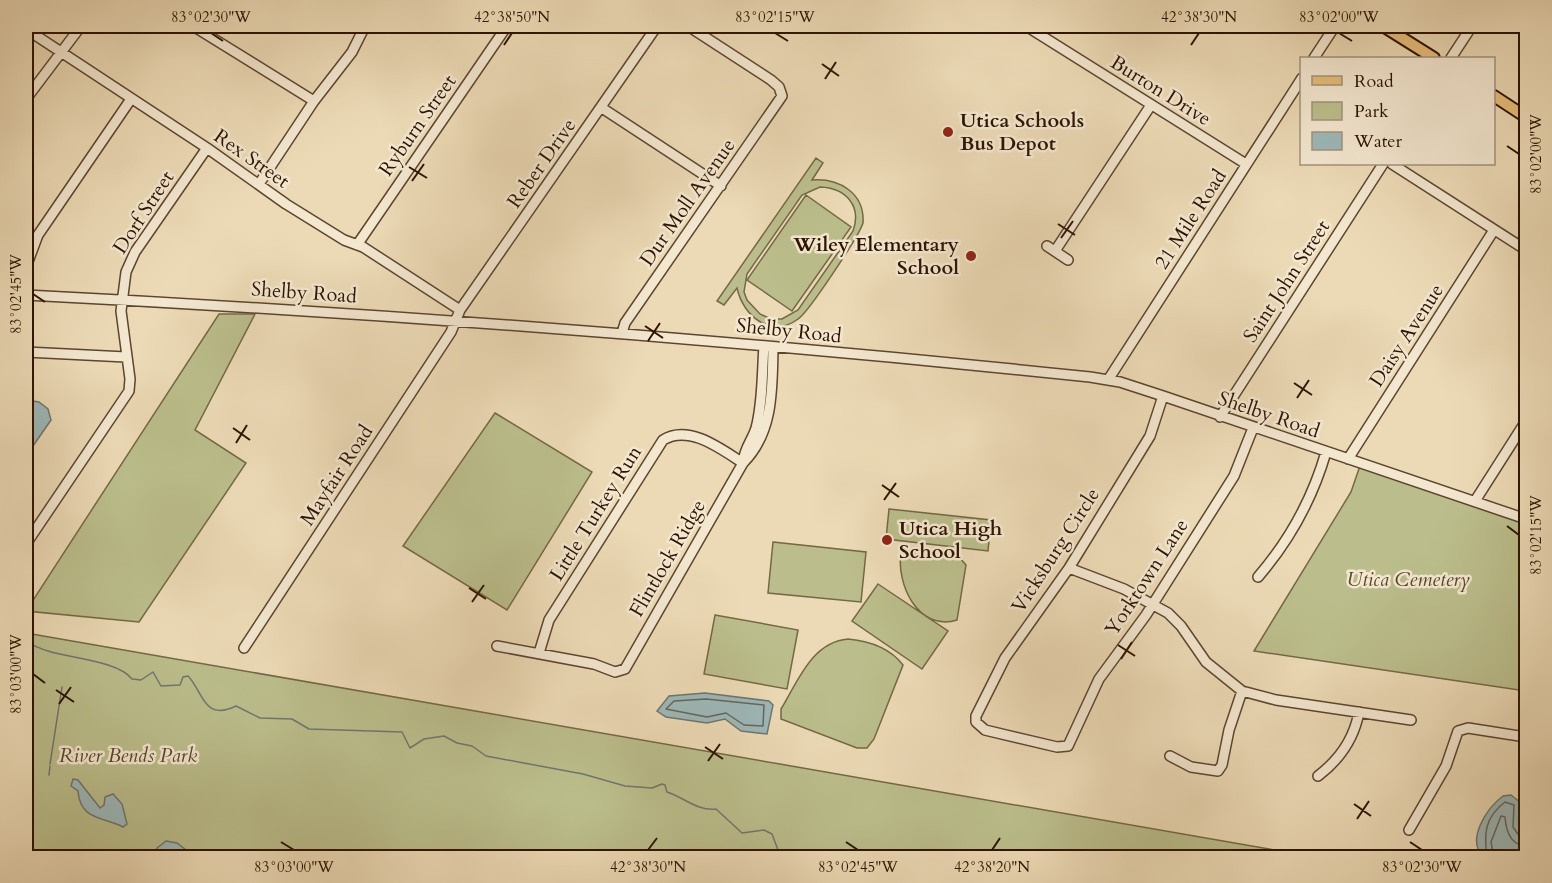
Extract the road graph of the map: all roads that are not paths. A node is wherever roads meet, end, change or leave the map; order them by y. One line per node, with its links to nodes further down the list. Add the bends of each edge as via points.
1 (81, 26): 12 (street)
2 (193, 26): 20 (street)
3 (365, 26): 20 (street, via 352,52)
4 (507, 26): 31 (street, Ryburn Street)
5 (657, 26): 22 (street, Reber Drive)
6 (688, 26): 29 (street, Dur Moll Avenue, via 771,80 781,91 780,99)
7 (1026, 26): 21 (street, Burton Drive)
8 (1335, 26): 13 (street)
9 (1383, 26): 14 (main road)
10 (1472, 26): 15 (street)
11 (26, 29): 12 (street, Rex Street)
12 (63, 53): 18 (street); 19 (street, Rex Street)
13 (1315, 57)
14 (1432, 57)
15 (1452, 57)
16 (1300, 81): 25 (street, 21 Mile Road)
17 (1495, 97): 23 (main road)
18 (26, 99)
19 (131, 99): 24 (street, Rex Street); 34 (street, via 38,235)
20 (314, 101): 28 (street)
21 (1151, 105): 25 (street, Burton Drive); 33 (street, via 1051,248)
22 (602, 108): 29 (street); 37 (street, Reber Drive)
23 (1527, 117)
24 (207, 148): 28 (street, Rex Street); 36 (street, Dorf Street, via 132,258 123,281)
25 (1246, 164): 43 (street, 21 Mile Road)
26 (1382, 165): 45 (street, Saint John Street)
27 (1394, 165): 30 (street)
28 (259, 184): 31 (street, Rex Street)
29 (721, 186): 39 (street, Dur Moll Avenue, via 625,323)
30 (1494, 230): 32 (street); 49 (street, Daisy Avenue)
31 (357, 245): 37 (street, Rex Street)
32 (1527, 250)
33 (1068, 260)
34 (26, 267)
35 (26, 296): 36 (street, Shelby Road)
36 (122, 300): 38 (street, Shelby Road); 42 (street, Dorf Street)
37 (460, 310): 38 (street, Reber Drive)
38 (456, 321): 39 (street, Shelby Road); 58 (street, Mayfair Road)
39 (622, 333): 40 (street, Shelby Road)
40 (769, 347): 43 (street, Shelby Road, via 934,360); 50 (street, Flintlock Ridge, via 764,433)
41 (26, 352): 42 (street)
42 (126, 357): 53 (street, Dorf Street, via 130,384 126,398)
43 (1108, 380): 44 (street, Shelby Road)
44 (1163, 396): 45 (street, Shelby Road); 54 (street, Vicksburg Circle, via 1150,436)
45 (1221, 417): 47 (street, Shelby Road)
46 (1527, 421): 51 (street)
47 (1253, 428): 48 (street, Shelby Road); 56 (street, Yorktown Lane, via 1239,467)
48 (1326, 452): 49 (street, Shelby Road); 55 (street, via 1305,507)
49 (1348, 459): 51 (street, Shelby Road)
50 (743, 463): 59 (street, Flintlock Ridge, via 623,671); 59 (street, Little Turkey Run, via 687,435 676,434 663,440 549,620)
51 (1475, 501): 52 (street, Shelby Road)
52 (1527, 519)
53 (26, 544)
54 (1069, 568): 56 (street); 64 (street, Vicksburg Circle, via 1041,603 999,669 977,712 976,722 999,734)
55 (1258, 577)
56 (1153, 604): 60 (street, via 1177,621 1216,672); 64 (street, Yorktown Lane, via 1099,679)
57 (497, 646): 59 (street)
58 (243, 648)
59 (539, 653)
60 (1242, 691): 61 (street); 65 (street, via 1218,771 1191,767)
61 (1359, 712): 62 (street); 66 (street, via 1343,751)
62 (1411, 720)
63 (1527, 737): 67 (street, via 1468,728 1458,732 1446,766)
64 (1068, 746)
65 (1170, 756)
66 (1318, 776)
67 (1409, 830)

